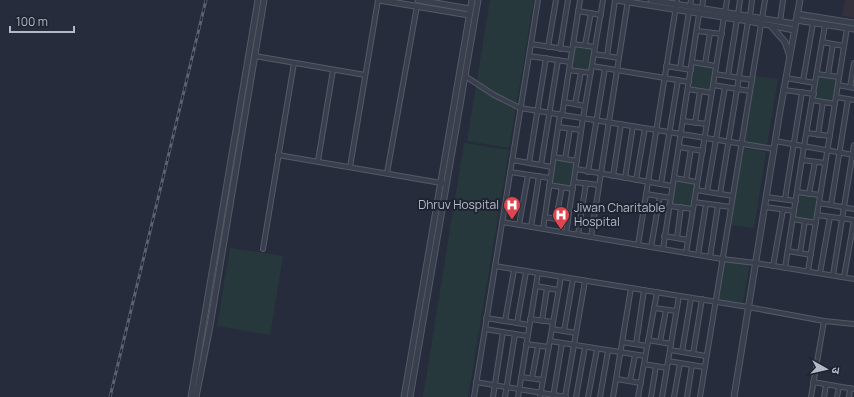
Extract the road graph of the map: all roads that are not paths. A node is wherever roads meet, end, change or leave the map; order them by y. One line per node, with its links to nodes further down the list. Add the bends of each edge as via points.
1 (258, 0): 341 (street)
2 (264, 0): 60 (street)
3 (379, 0): 24 (street); 84 (street)
4 (418, 0): 28 (street)
5 (472, 0): 28 (street)
6 (478, 0): 86 (street)
7 (538, 0): 49 (street)
8 (556, 0): 54 (street)
9 (568, 0): 56 (street)
10 (580, 0): 27 (street)
11 (603, 0): 32 (street)
12 (616, 0): 22 (street); 62 (street)
13 (651, 0): 23 (street)
14 (691, 0): 26 (street)
15 (703, 0): 25 (street)
16 (727, 0): 33 (street)
17 (740, 0): 34 (street)
18 (752, 0): 35 (street)
19 (765, 0): 36 (street)
20 (783, 0): 37 (street)
21 (800, 0): 31 (street)
22 (628, 1): 23 (street); 64 (street)
23 (676, 5): 26 (street); 72 (street)
24 (417, 6): 28 (street); 171 (street)
25 (702, 8): 26 (street); 33 (street)
26 (689, 9): 30 (street); 75 (street)
27 (578, 11): 29 (street); 50 (street)
28 (469, 12): 184 (street)
29 (591, 13): 32 (street); 52 (street)
30 (699, 14): 33 (street); 45 (street)
31 (797, 14): 39 (street); 40 (street)
32 (601, 15): 55 (street)
33 (725, 15): 34 (street); 47 (street)
34 (737, 17): 35 (street); 87 (street)
35 (749, 19): 36 (street); 90 (street)
36 (762, 21): 37 (street); 42 (street); 93 (street)
37 (780, 22): 40 (street)
38 (813, 23): 40 (street); 41 (street); 94 (street)
39 (854, 23)
40 (795, 25): 42 (street); 59 (street)
41 (826, 25): 43 (street); 48 (street)
42 (770, 26): 59 (street, via 784,42)
43 (847, 28): 44 (street); 53 (street)
44 (854, 29)
45 (697, 31): 46 (street); 67 (street)
46 (710, 33): 47 (street); 70 (street)
47 (722, 34): 73 (street)
48 (822, 42): 51 (street); 83 (street)
49 (531, 44): 54 (street); 61 (street)
50 (573, 44): 52 (street); 57 (street)
51 (833, 44): 53 (street); 85 (street)
52 (585, 45): 55 (street)
53 (844, 46): 88 (street)
54 (548, 47): 56 (street)
55 (595, 47): 58 (street)
56 (560, 49): 57 (street)
57 (572, 50): 66 (street)
58 (594, 54): 62 (street); 71 (street)
59 (790, 55): 91 (street)
60 (254, 56): 68 (street); 342 (street)
61 (529, 56): 63 (street); 118 (street)
62 (607, 56): 64 (street)
63 (546, 58): 65 (street); 119 (street)
64 (619, 58): 78 (street)
65 (558, 60): 66 (street); 120 (street)
66 (570, 62): 77 (street)
67 (692, 62): 70 (street); 79 (street)
68 (294, 63): 76 (street); 155 (street)
69 (854, 63): 100 (street)
70 (705, 64): 73 (street)
71 (592, 66): 74 (street); 81 (street)
72 (666, 66): 75 (street); 89 (street)
73 (716, 66): 82 (street)
74 (604, 68): 78 (street); 123 (street)
75 (680, 68): 79 (street)
76 (333, 70): 84 (street); 160 (street)
77 (569, 70): 80 (street); 113 (street)
78 (617, 70): 89 (street); 125 (street)
79 (691, 70): 95 (street)
80 (580, 72): 81 (street); 115 (street)
81 (591, 73): 117 (street)
82 (715, 74): 87 (street); 97 (street)
83 (817, 74): 85 (street); 96 (street)
84 (365, 75): 166 (street)
85 (828, 75): 88 (street)
86 (465, 76): 118 (street); 185 (street)
87 (728, 76): 90 (street)
88 (839, 77): 98 (street)
89 (664, 78): 92 (street); 134 (street)
90 (738, 78): 93 (street); 102 (street)
91 (786, 78): 94 (street); 103 (street)
92 (678, 80): 95 (street); 135 (street)
93 (752, 80): 105 (street)
94 (804, 81): 96 (street)
95 (689, 82): 101 (street)
96 (815, 83): 108 (street)
97 (713, 85): 99 (street); 107 (street)
98 (838, 85): 100 (street); 109 (street)
99 (725, 87): 102 (street); 141 (street)
100 (852, 88)
101 (688, 89): 104 (street); 124 (street)
102 (736, 89): 105 (street); 142 (street)
103 (784, 90): 106 (street); 143 (street)
104 (700, 91): 107 (street); 126 (street)
105 (750, 91): 144 (street)
106 (802, 92): 108 (street); 145 (street)
107 (712, 93): 128 (street)
108 (814, 94): 111 (street)
109 (836, 97): 110 (street); 116 (street)
110 (848, 99): 112 (street); 153 (street)
111 (812, 100): 114 (street); 136 (street)
112 (854, 100)
113 (564, 102): 115 (street); 121 (street)
114 (823, 102): 116 (street); 138 (street)
115 (575, 104): 117 (street)
116 (835, 104): 139 (street)
117 (585, 106): 122 (street)
118 (520, 108): 119 (street); 158 (street)
119 (538, 111): 120 (street); 163 (street)
120 (551, 113): 121 (street); 165 (street)
121 (561, 114): 122 (street); 130 (street)
122 (583, 118): 123 (street); 133 (street)
123 (596, 120): 125 (street); 170 (street)
124 (683, 121): 126 (street); 137 (street)
125 (609, 122): 127 (street); 172 (street)
126 (695, 123): 128 (street)
127 (621, 124): 129 (street); 175 (street)
128 (707, 124): 140 (street)
129 (633, 126): 131 (street); 177 (street)
130 (558, 127): 132 (street); 156 (street)
131 (645, 128): 134 (street); 179 (street)
132 (570, 129): 133 (street); 157 (street)
133 (581, 130): 161 (street)
134 (656, 130): 135 (street); 182 (street)
135 (670, 132): 137 (street); 187 (street)
136 (807, 133): 138 (street); 147 (street)
137 (681, 134): 140 (street); 148 (street)
138 (818, 135): 139 (street)
139 (830, 136): 151 (street)
140 (705, 138): 141 (street); 152 (street)
141 (716, 140): 142 (street); 194 (street)
142 (727, 142): 144 (street); 197 (street)
143 (775, 142): 145 (street); 150 (street)
144 (742, 144): 150 (street); 201 (street)
145 (794, 144): 147 (street); 204 (street)
146 (854, 145): 154 (street)
147 (804, 146): 151 (street); 159 (street)
148 (679, 147): 149 (street); 178 (street)
149 (692, 149): 152 (street); 180 (street)
150 (774, 149): 202 (street)
151 (828, 150): 153 (street); 164 (street)
152 (702, 151): 183 (street)
153 (840, 152): 154 (street); 209 (street)
154 (853, 154): 215 (street)
155 (278, 155): 160 (street); 242 (street)
156 (554, 157): 157 (street); 167 (street)
157 (565, 159): 161 (street)
158 (512, 160): 163 (street); 169 (street)
159 (802, 160): 162 (street); 195 (street)
160 (318, 161): 166 (street)
161 (577, 161): 168 (street)
162 (815, 162): 164 (street); 198 (street)
163 (529, 163): 165 (street)
164 (825, 163): 199 (street)
165 (541, 165): 167 (street)
166 (350, 167): 171 (street)
167 (552, 167): 176 (street)
168 (576, 170): 170 (street); 181 (street)
169 (510, 172): 173 (street); 229 (street)
170 (588, 172): 172 (street)
171 (387, 173): 184 (street)
172 (601, 174): 175 (street); 189 (street)
173 (528, 175): 174 (street); 231 (street)
174 (539, 176): 176 (street); 232 (street)
175 (613, 176): 177 (street)
176 (550, 178): 188 (street)
177 (625, 178): 179 (street)
178 (674, 178): 180 (street); 190 (street)
179 (636, 180): 182 (street)
180 (686, 180): 183 (street)
181 (574, 182): 186 (street); 192 (street)
182 (648, 182): 187 (street); 196 (street)
183 (697, 182): 193 (street)
184 (440, 183): 185 (street); 343 (street)
185 (447, 184): 344 (street)
186 (586, 184): 189 (street); 235 (street)
187 (661, 184): 190 (street)
188 (549, 185): 191 (street); 221 (street)
189 (599, 185): 237 (street)
190 (672, 186): 203 (street)
191 (562, 187): 192 (street); 224 (street)
192 (573, 189): 227 (street)
193 (696, 190): 194 (street); 206 (street)
194 (707, 192): 197 (street)
195 (797, 192): 198 (street); 205 (street)
196 (646, 194): 200 (street); 240 (street)
197 (720, 194): 201 (street)
198 (809, 194): 199 (street)
199 (820, 195): 207 (street)
200 (660, 196): 203 (street); 241 (street)
201 (733, 196): 213 (street)
202 (766, 197): 204 (street); 214 (street)
203 (670, 198): 210 (street)
204 (785, 199): 205 (street)
205 (796, 201): 219 (street)
206 (694, 202): 208 (street); 216 (street)
207 (819, 203): 209 (street); 220 (street)
208 (706, 204): 211 (street); 247 (street)
209 (831, 205): 215 (street)
210 (669, 206): 212 (street); 236 (street)
211 (718, 206): 213 (street); 249 (street)
212 (681, 207): 216 (street); 238 (street)
213 (731, 207): 250 (street)
214 (765, 207): 218 (street); 251 (street)
215 (844, 207): 217 (street); 223 (street)
216 (693, 209): 239 (street)
217 (854, 209)
218 (783, 210): 219 (street); 253 (street)
219 (794, 211): 225 (street)
220 (817, 215): 222 (street); 230 (street)
221 (545, 217): 224 (street); 233 (street)
222 (830, 217): 223 (street); 259 (street)
223 (842, 218): 226 (street); 260 (street)
224 (556, 219): 227 (street)
225 (793, 219): 228 (street); 244 (street)
226 (854, 220): 262 (street)
227 (568, 221): 234 (street)
228 (805, 221): 230 (street); 246 (street)
229 (502, 222): 231 (street); 252 (street)
230 (816, 223): 248 (street)
231 (519, 225): 232 (street)
232 (530, 227): 233 (street)
233 (543, 229): 234 (street)
234 (566, 233): 235 (street)
235 (578, 235): 237 (street)
236 (664, 236): 238 (street); 243 (street)
237 (592, 237): 240 (street)
238 (676, 238): 239 (street)
239 (688, 240): 245 (street)
240 (638, 245): 241 (street)
241 (651, 247): 243 (street)
242 (263, 249)
243 (663, 249): 245 (street)
244 (788, 251): 246 (street); 254 (street)
245 (686, 253): 247 (street)
246 (800, 253): 248 (street)
247 (698, 255): 249 (street)
248 (811, 255): 256 (street)
249 (710, 257): 250 (street)
250 (722, 259): 251 (street); 275 (street)
251 (756, 263): 253 (street); 276 (street)
252 (495, 266): 255 (street); 280 (street)
253 (773, 266): 254 (street)
254 (786, 268): 256 (street)
255 (514, 270): 257 (street); 282 (street)
256 (808, 271): 259 (street)
257 (526, 272): 258 (street); 286 (street)
258 (538, 273): 261 (street); 266 (street)
259 (820, 273): 260 (street)
260 (832, 275): 262 (street)
261 (561, 277): 263 (street); 269 (street)
262 (844, 278): 264 (street)
263 (573, 279): 265 (street); 291 (street)
264 (854, 279)
265 (585, 281): 268 (street); 293 (street)
266 (536, 286): 267 (street); 281 (street)
267 (547, 288): 269 (street); 283 (street)
268 (631, 288): 270 (street); 298 (street)
269 (558, 290): 285 (street)
270 (644, 290): 271 (street); 302 (street)
271 (657, 292): 272 (street); 277 (street)
272 (679, 296): 273 (street); 279 (street)
273 (691, 298): 274 (street); 312 (street)
274 (702, 299): 275 (street); 314 (street)
275 (715, 302): 276 (street); 317 (street)
276 (748, 307): 284 (street); 360 (street)
277 (654, 308): 278 (street); 296 (street)
278 (666, 310): 279 (street); 299 (street)
279 (676, 311): 303 (street)
280 (486, 318): 282 (street); 289 (street)
281 (530, 319): 283 (street); 288 (street)
282 (505, 321): 286 (street)
283 (542, 321): 285 (street)
284 (824, 321): 287 (street); 331 (street)
285 (553, 322): 290 (street)
286 (517, 323): 288 (street)
287 (854, 324)
288 (529, 325): 295 (street)
289 (484, 329): 292 (street); 330 (street)
290 (552, 329): 291 (street); 297 (street)
291 (564, 331): 293 (street)
292 (503, 332): 294 (street); 334 (street)
293 (576, 333): 304 (street)
294 (515, 334): 295 (street); 335 (street)
295 (527, 336): 301 (street)
296 (648, 340): 299 (street); 306 (street)
297 (550, 341): 300 (street); 307 (street)
298 (622, 342): 302 (street); 313 (street)
299 (660, 342): 303 (street)
300 (562, 343): 304 (street); 340 (street)
301 (526, 344): 305 (street); 325 (street)
302 (636, 344): 306 (street)
303 (671, 344): 310 (street)
304 (574, 345): 308 (street); 349 (street)
305 (538, 346): 307 (street); 326 (street)
306 (647, 346): 316 (street)
307 (549, 347): 328 (street)
308 (585, 347): 309 (street); 350 (street)
309 (597, 349): 311 (street); 351 (street)
310 (670, 350): 312 (street); 318 (street)
311 (608, 351): 313 (street); 352 (street)
312 (682, 352): 314 (street)
313 (620, 353): 315 (street); 327 (street)
314 (694, 354): 317 (street)
315 (635, 355): 316 (street); 329 (street)
316 (645, 356): 320 (street)
317 (706, 356): 323 (street)
318 (668, 361): 319 (street); 324 (street)
319 (680, 363): 321 (street); 357 (street)
320 (644, 364): 322 (street); 332 (street)
321 (692, 365): 323 (street); 358 (street)
322 (656, 366): 324 (street); 355 (street)
323 (704, 367): 359 (street)
324 (667, 368): 356 (street)
325 (521, 377): 326 (street); 337 (street)
326 (532, 378): 328 (street)
327 (616, 379): 329 (street); 353 (street)
328 (543, 380): 339 (street)
329 (630, 381): 332 (street)
330 (476, 382): 334 (street); 345 (street)
331 (813, 382): 333 (street); 361 (street)
332 (640, 383): 354 (street)
333 (826, 384): 336 (street); 362 (street)
334 (495, 385): 335 (street); 346 (street)
335 (506, 387): 337 (street); 347 (street)
336 (839, 387): 338 (street); 363 (street)
337 (519, 389): 339 (street); 348 (street)
338 (852, 389): 364 (street)
339 (540, 395): 340 (street)
340 (553, 396): 349 (street)
341 (191, 397)
342 (196, 397)
343 (404, 397)
344 (410, 397)
345 (474, 397)
346 (493, 397)
347 (505, 397)
348 (518, 397)
349 (565, 397)
350 (576, 397)
351 (588, 397)
352 (600, 397)
353 (613, 397)
354 (638, 397)
355 (651, 397)
356 (662, 397)
357 (674, 397)
358 (687, 397)
359 (700, 397)
360 (734, 397)
361 (811, 397)
362 (824, 397)
363 (837, 397)
364 (849, 397)

